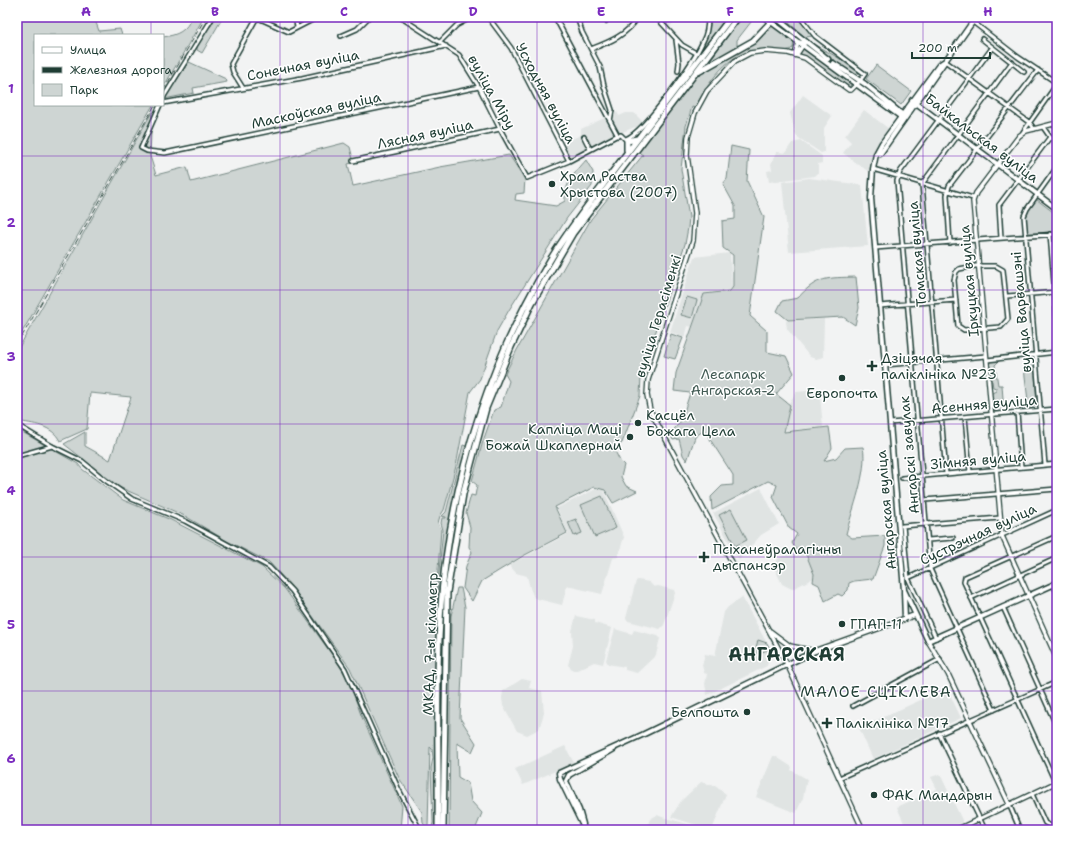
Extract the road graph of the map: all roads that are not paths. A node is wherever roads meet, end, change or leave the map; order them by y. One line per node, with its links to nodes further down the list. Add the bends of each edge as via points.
1 (213, 17): 50 (street)
2 (256, 17): 24 (street, via 289,32); 48 (street, via 231,64 232,72)
3 (296, 17): 24 (street)
4 (318, 17): 24 (street)
5 (370, 17): 25 (street, via 358,29)
6 (400, 17): 28 (street, вуліца Міру)
7 (472, 17): 28 (street, via 457,25)
8 (488, 17): 76 (street, Усходняя вуліца, via 511,48)
9 (555, 17): 58 (street)
10 (577, 17): 33 (street)
11 (600, 17): 21 (street)
12 (638, 17): 33 (street, via 621,36)
13 (656, 17): 27 (street)
14 (708, 17): 35 (street, via 705,36)
15 (731, 17): 51 (highway)
16 (738, 17): 43 (highway)
17 (764, 17): 22 (main road)
18 (800, 17): 45 (street, via 815,36 863,73)
19 (976, 17): 23 (main road, Ангарская вуліца)
20 (776, 18): 22 (main road); 30 (main road)
21 (606, 21)
22 (770, 21): 29 (main road); 43 (highway, via 753,41)
23 (973, 22): 38 (main road, Ангарская вуліца); 40 (street)
24 (297, 27)
25 (341, 36)
26 (982, 39): 32 (street)
27 (676, 40): 35 (street); 41 (street)
28 (440, 42): 31 (street, вуліца Міру)
29 (798, 42): 30 (main road); 34 (street)
30 (804, 44): 37 (street); 45 (main road)
31 (446, 46): 47 (street, вуліца Міру, via 459,56); 48 (street, Сонечная вуліца, via 302,78)
32 (992, 48): 39 (street); 44 (street)
33 (591, 49): 58 (street, via 600,66 612,110)
34 (796, 49): 36 (street); 37 (street)
35 (696, 53): 70 (street, via 655,110 634,135)
36 (788, 53): 37 (street); 158 (street, вуліца Герасіменкі, via 756,52 735,61 702,99 690,129 687,155 695,213 694,231 690,251 648,380 647,395 650,410 664,438)
37 (796, 55): 45 (street, via 805,58 849,90)
38 (945, 61): 44 (street); 52 (main road, Ангарская вуліца, via 938,65)
39 (1012, 62): 42 (street); 49 (street, Томская вуліца)
40 (1038, 70): 46 (street); 55 (street)
41 (678, 71)
42 (1024, 72)
43 (694, 75): 51 (highway)
44 (969, 79): 49 (street); 57 (street)
45 (858, 81): 56 (main road)
46 (1057, 84): 59 (street)
47 (480, 87): 54 (street, Маскоўская вуліца, via 165,153 141,148); 63 (street, вуліца Міру)
48 (243, 88): 53 (street, Сонечная вуліца)
49 (989, 93): 55 (street); 65 (street, Томская вуліца)
50 (164, 96)
51 (675, 96): 68 (highway); 112 (highway, via 573,233 532,303)
52 (914, 101): 56 (main road, Ангарская вуліца); 57 (main road, Байкальская вуліца)
53 (164, 103)
54 (159, 106)
55 (1008, 108): 59 (street); 73 (street)
56 (902, 115): 79 (main road, Ангарская вуліца, via 882,143)
57 (938, 119): 65 (main road, Байкальская вуліца); 80 (street)
58 (610, 121): 66 (street)
59 (1030, 123): 62 (street); 64 (street)
60 (1057, 123): 61 (street)
61 (1043, 126): 62 (street); 69 (street)
62 (1034, 129): 64 (street)
63 (500, 130): 75 (street, Лясная вуліца); 76 (street, вуліца Міру, via 526,177)
64 (1022, 133): 77 (street)
65 (959, 134): 73 (main road, Байкальская вуліца); 82 (street, Томская вуліца)
66 (618, 136): 70 (street); 72 (street)
67 (584, 137): 72 (street)
68 (639, 137): 70 (highway); 74 (highway)
69 (1050, 137): 71 (street); 81 (street)
70 (626, 140): 74 (highway, via 628,148)
71 (1057, 142)
72 (590, 149): 76 (street)
73 (978, 149): 77 (main road, Байкальская вуліца); 83 (street)
74 (621, 160): 112 (highway, via 568,230 549,261 506,346)
75 (353, 161)
76 (570, 161)
77 (998, 163): 81 (main road, Байкальская вуліца); 85 (street)
78 (1057, 167): 84 (street, вуліца Варвашэні)
79 (873, 170): 80 (street); 95 (main road, Ангарская вуліца, via 871,198)
80 (897, 177): 82 (street); 94 (street, Ангарскі завулак)
81 (1019, 178): 84 (main road, Байкальская вуліца); 90 (street, via 999,205)
82 (922, 184): 83 (street); 93 (street, Томская вуліца)
83 (947, 191): 85 (street); 92 (street)
84 (1038, 193): 86 (main road, Байкальская вуліца); 89 (street, вуліца Варвашэні, via 1024,212)
85 (973, 198): 91 (street, Іркуцкая вуліца)
86 (1057, 208)
87 (1050, 234): 88 (street); 89 (street); 97 (street)
88 (1057, 234)
89 (1025, 236): 90 (street); 98 (street, вуліца Варвашэні)
90 (1001, 238): 91 (street)
91 (976, 240): 92 (street); 96 (street, Іркуцкая вуліца)
92 (950, 243): 93 (street)
93 (927, 245): 94 (street); 101 (street, Томская вуліца)
94 (902, 247): 95 (street); 102 (street, Ангарскі завулак)
95 (875, 248): 103 (main road, Ангарская вуліца)
96 (978, 266): 99 (street, via 996,266 1003,270); 100 (street, via 962,268 956,272); 105 (street, Іркуцкая вуліца)
97 (1056, 292): 98 (street); 104 (street)
98 (1030, 294): 99 (street); 107 (street, вуліца Варвашэні)
99 (1007, 296): 105 (street, via 1006,322 1001,327)
100 (956, 300): 101 (street); 105 (street, via 958,326 964,330)
101 (932, 302): 102 (street); 109 (street, Томская вуліца)
102 (907, 304): 103 (street); 110 (street, Ангарскі завулак)
103 (879, 306): 111 (main road, Ангарская вуліца)
104 (1057, 319)
105 (984, 329): 108 (street, Іркуцкая вуліца)
106 (1057, 352): 107 (street)
107 (1035, 355): 108 (street); 114 (street, вуліца Варвашэні)
108 (986, 358): 109 (street); 116 (street, Іркуцкая вуліца)
109 (936, 360): 110 (street); 118 (street, Томская вуліца)
110 (912, 362): 111 (street); 119 (street, Ангарскі завулак)
111 (885, 365): 120 (main road, Ангарская вуліца)
112 (484, 407): 183 (highway, МКАД, 7-ы кіламетр, via 460,485 445,565 439,644)
113 (1057, 409): 114 (street, Асенняя вуліца)
114 (1041, 410): 115 (street, Асенняя вуліца); 125 (street, вуліца Варвашэні)
115 (1017, 412): 116 (street, Асенняя вуліца); 126 (street)
116 (991, 414): 117 (street, Асенняя вуліца); 127 (street, Іркуцкая вуліца)
117 (965, 417): 118 (street, Асенняя вуліца); 128 (street)
118 (941, 419): 119 (street, Асенняя вуліца); 129 (street, Томская вуліца)
119 (917, 421): 120 (street, Асенняя вуліца); 130 (street, Ангарскі завулак)
120 (890, 423): 138 (main road, Ангарская вуліца)
121 (17, 425): 122 (street)
122 (52, 446): 123 (street); 186 (street, via 82,461 132,499 185,521 269,567 292,591 345,669 399,790)
123 (17, 456)
124 (1057, 464): 125 (street, Зімняя вуліца)
125 (1045, 465): 126 (street, Зімняя вуліца)
126 (1021, 467): 127 (street, Зімняя вуліца)
127 (996, 471): 128 (street, Зімняя вуліца); 133 (street, Іркуцкая вуліца)
128 (970, 472): 129 (street, Зімняя вуліца)
129 (946, 474): 130 (street, Зімняя вуліца)
130 (922, 476): 131 (street, Зімняя вуліца); 134 (street, Ангарскі завулак)
131 (902, 478)
132 (1057, 489): 133 (street)
133 (998, 494): 134 (street); 136 (street, Іркуцкая вуліца)
134 (925, 500): 137 (street, Ангарскі завулак)
135 (1057, 510): 139 (street, Сустрэчная вуліца)
136 (1000, 518): 137 (street); 139 (street, Іркуцкая вуліца)
137 (926, 524): 138 (street); 142 (street, Ангарскі завулак)
138 (901, 526): 147 (street); 149 (main road, Ангарская вуліца)
139 (1002, 536): 143 (street, Іркуцкая вуліца); 145 (street, Сустрэчная вуліца)
140 (1057, 536): 143 (street)
141 (954, 538): 142 (street)
142 (928, 540): 145 (street, Ангарскі завулак)
143 (1010, 556): 146 (street, Іркуцкая вуліца); 152 (street, via 965,577 964,585)
144 (1057, 558): 146 (street)
145 (930, 569): 147 (street, Сустрэчная вуліца); 157 (street, Ангарскі завулак)
146 (1019, 575): 151 (street, Іркуцкая вуліца); 152 (street)
147 (908, 578): 159 (street)
148 (1055, 583): 150 (street); 151 (main road)
149 (904, 590): 154 (main road, Ангарская вуліца); 156 (main road)
150 (1057, 592)
151 (1028, 596): 153 (main road); 163 (street, Іркуцкая вуліца)
152 (971, 598): 155 (street)
153 (1003, 607): 155 (main road); 166 (street)
154 (915, 615): 156 (main road); 160 (main road, Ангарская вуліца)
155 (980, 618): 157 (main road); 167 (street)
156 (905, 619): 161 (main road)
157 (957, 628): 159 (main road); 169 (street, Ангарскі завулак)
158 (768, 630): 161 (street, via 790,646); 164 (street, вуліца Герасіменкі)
159 (936, 638): 160 (main road)
160 (928, 641): 162 (street, Ангарская вуліца)
161 (815, 650): 164 (main road)
162 (940, 659): 168 (street); 170 (street, Ангарская вуліца)
163 (1057, 659)
164 (787, 664): 173 (main road); 178 (street, вуліца Герасіменкі)
165 (1057, 682): 166 (street)
166 (1041, 690): 167 (street); 171 (street)
167 (1017, 699): 169 (street); 179 (street)
168 (854, 706)
169 (994, 710): 170 (street)
170 (969, 720): 172 (street); 182 (street, Ангарская вуліца)
171 (1057, 727)
172 (939, 733): 178 (street); 184 (street)
173 (621, 745): 174 (main road); 175 (main road)
174 (591, 757): 175 (main road, via 594,759); 176 (main road)
175 (593, 762): 177 (main road)
176 (567, 770): 177 (main road, via 565,773); 181 (main road, via 559,773 559,777)
177 (569, 775): 181 (main road, via 566,781)
178 (839, 778): 189 (street, вуліца Герасіменкі)
179 (1056, 783): 180 (street)
180 (1032, 794): 182 (street); 193 (street, via 1045,823)
181 (574, 804): 185 (main road)
182 (1009, 804): 184 (street); 192 (street, Ангарская вуліца)
183 (441, 815): 187 (highway); 188 (highway)
184 (979, 819): 190 (street); 191 (street)
185 (583, 829)
186 (420, 830)
187 (438, 830)
188 (443, 830)
189 (863, 830)
190 (956, 830)
191 (985, 830)
192 (1020, 830)
193 (1057, 830)

